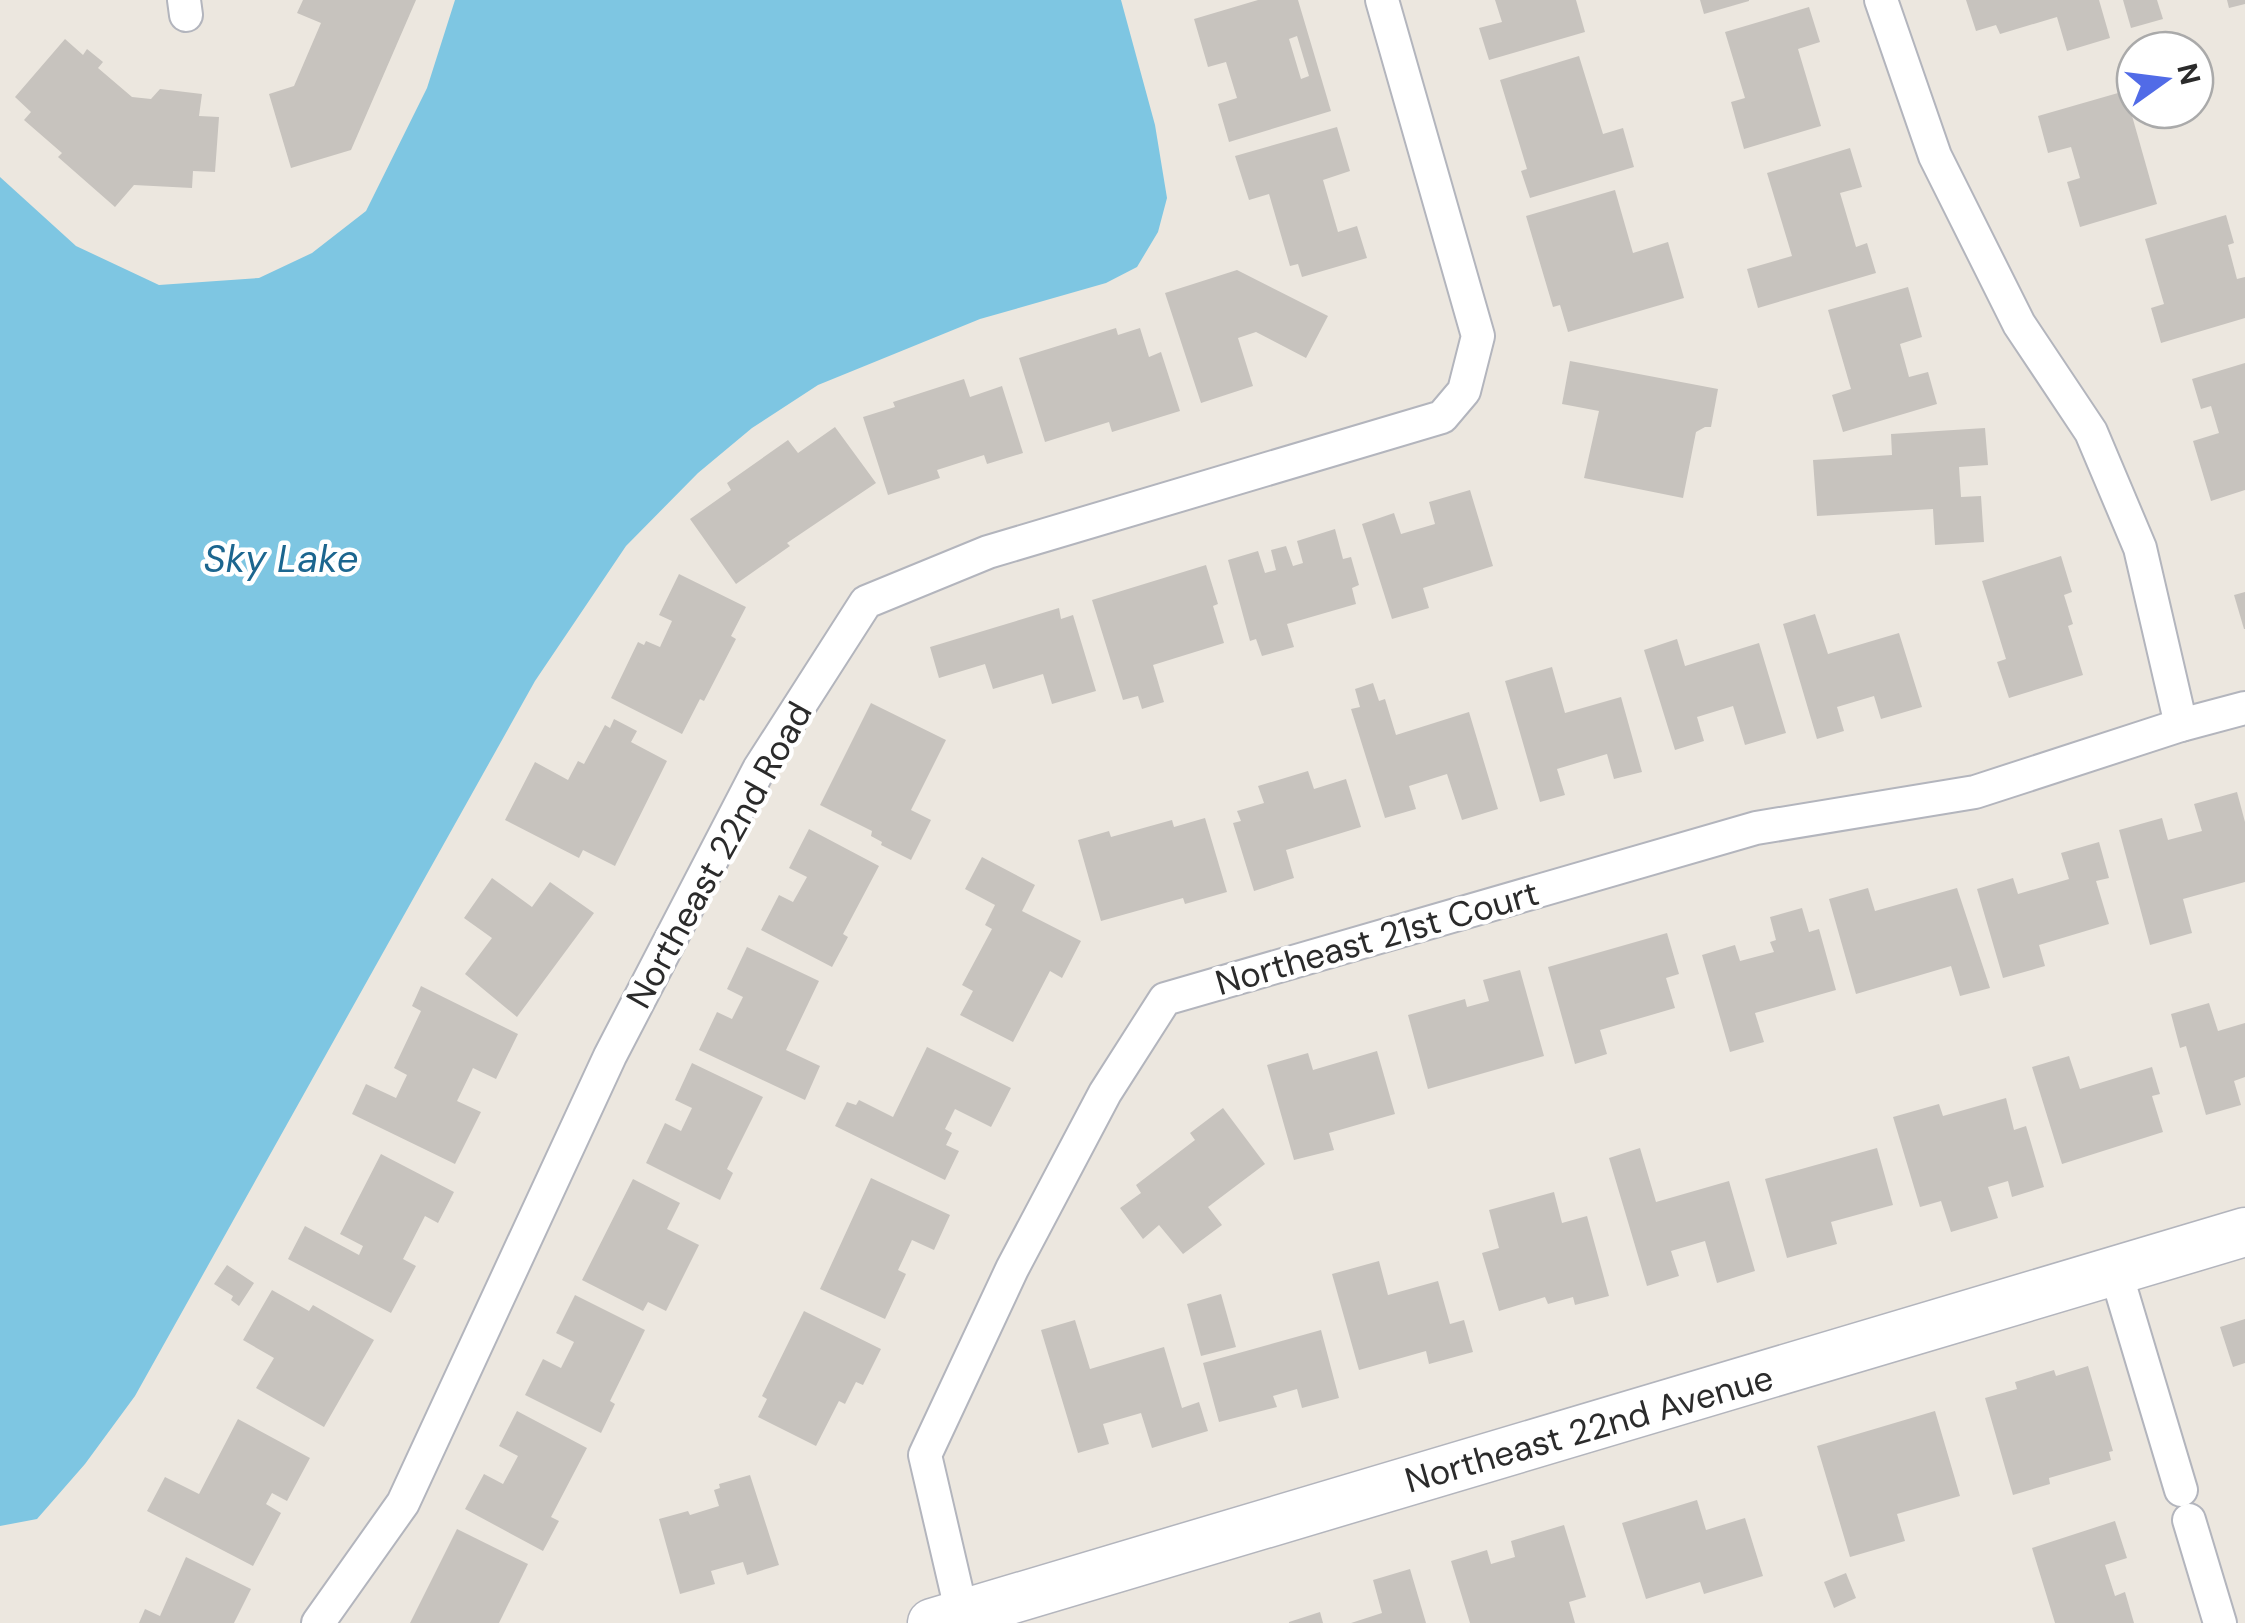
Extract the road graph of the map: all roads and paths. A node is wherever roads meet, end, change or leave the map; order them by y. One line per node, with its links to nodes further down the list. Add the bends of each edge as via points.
1 (1382, 0): 8 (street, Northeast 22nd Road, via 1478,336 1464,391 1442,417 988,552 866,602 759,768 610,1056 403,1502)
2 (1880, 0): 4 (street, via 1935,156 2019,324 2091,432 2140,548)
3 (2245, 708): 4 (street, Northeast 21st Court)
4 (2182, 725): 7 (street, Northeast 21st Court, via 1975,792 1756,828 1165,999 1040,1216 925,1455)
5 (2245, 1232): 6 (street, Northeast 22nd Avenue)
6 (2116, 1272): 7 (street, Northeast 22nd Avenue); 9 (street)
7 (947, 1619)
8 (318, 1623)
9 (2220, 1623)

